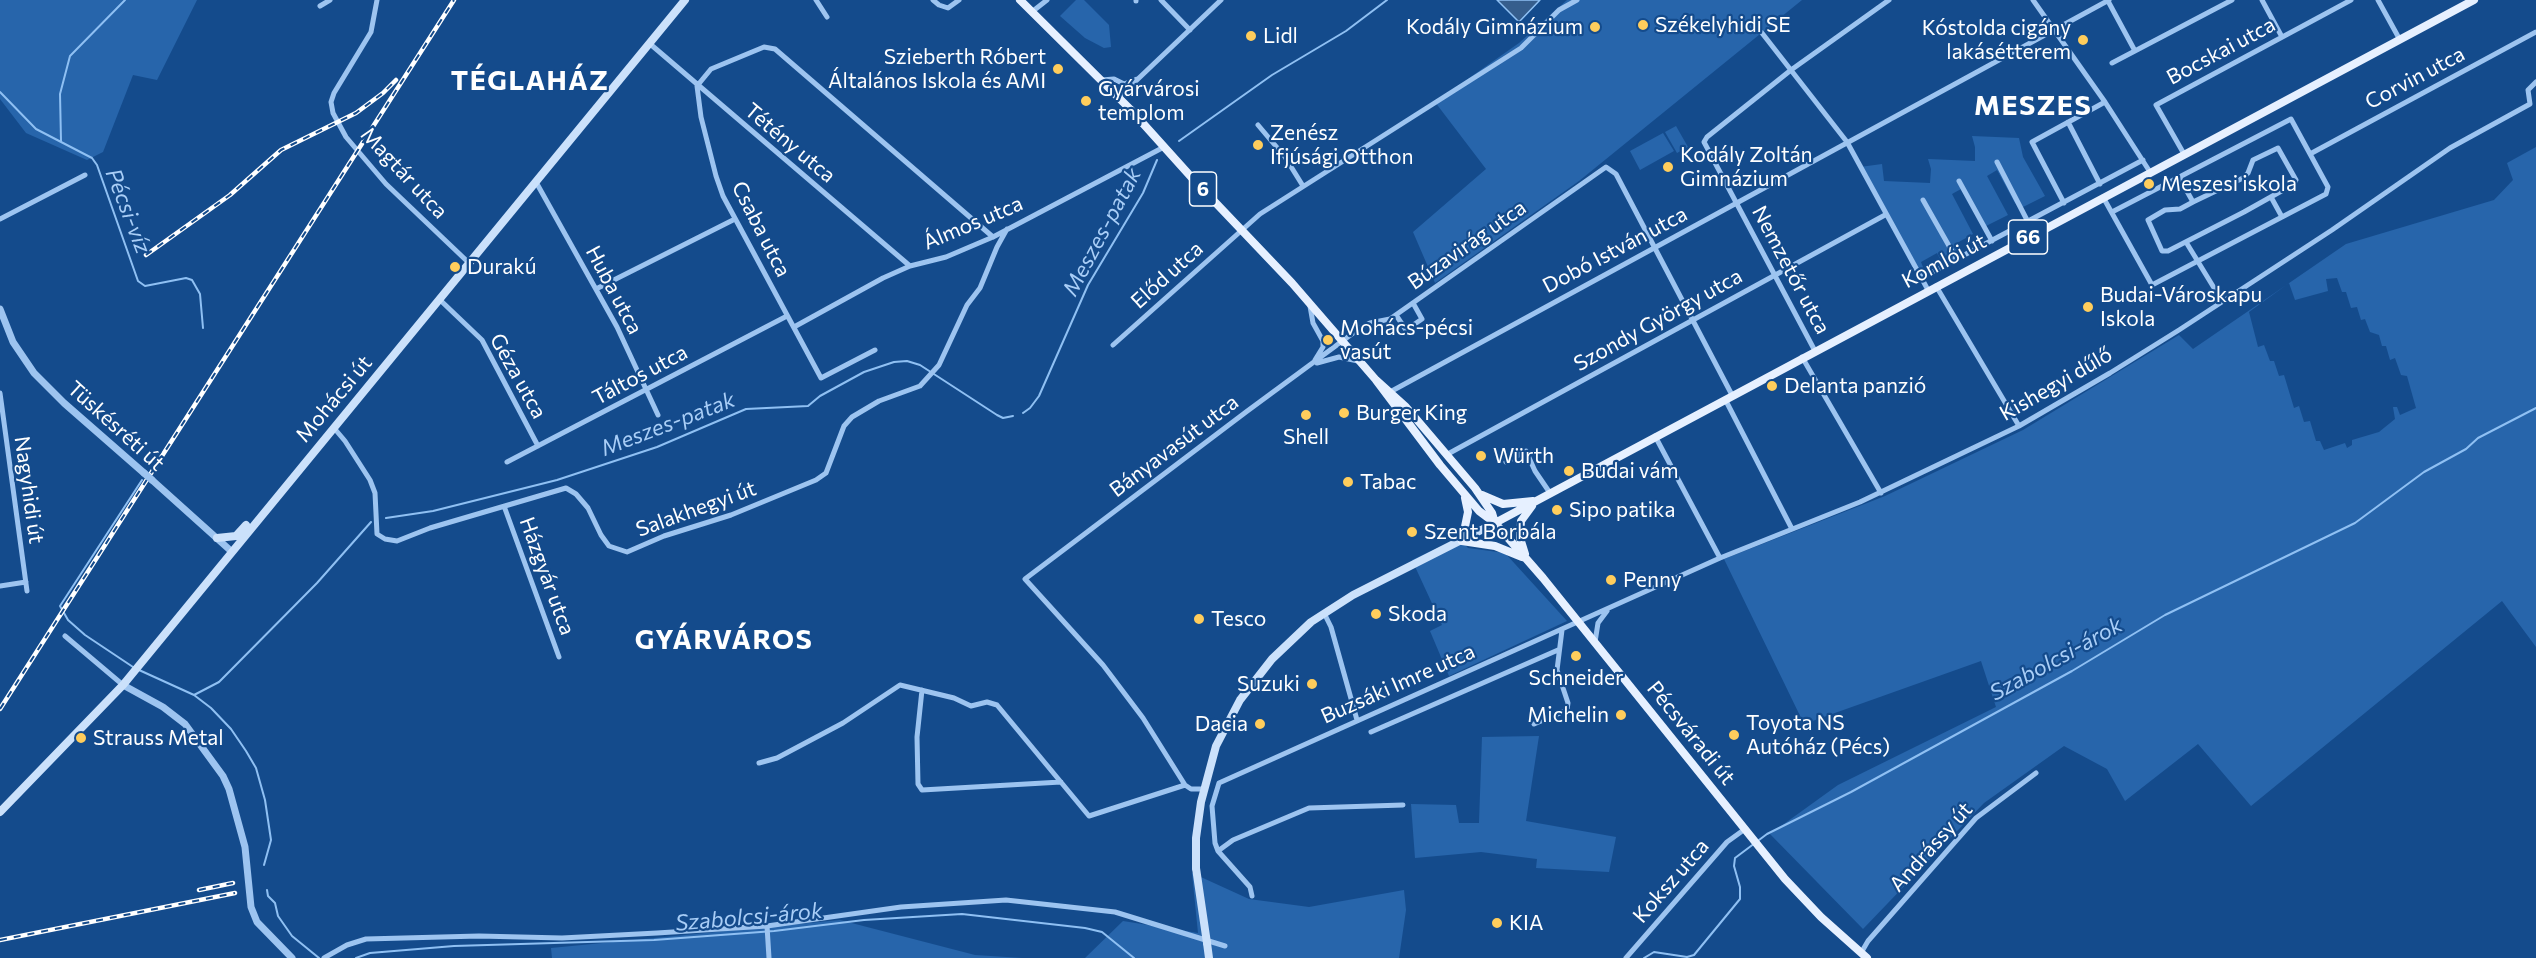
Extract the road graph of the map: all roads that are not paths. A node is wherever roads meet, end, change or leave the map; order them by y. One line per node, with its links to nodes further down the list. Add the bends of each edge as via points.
1 (330, 0): 20 (street)
2 (377, 0): 74 (street, Magtár utca, via 372,32 334,93 333,113 346,137 386,184)
3 (685, 0): 29 (main road, Mohácsi út)
4 (816, 0): 22 (street)
5 (933, 0): 6 (street, via 948,8)
6 (959, 0)
7 (1020, 0): 21 (main road, 6)
8 (1047, 0): 21 (street)
9 (1161, 0): 23 (street)
10 (1221, 0): 23 (street)
11 (1576, 0): 53 (street, Előd utca, via 1559,10 1521,48 1470,83)
12 (1889, 0): 32 (street)
13 (2033, 0): 24 (street)
14 (2109, 0): 24 (street, Dobó István utca); 30 (street)
15 (2232, 0): 30 (street)
16 (2262, 0): 27 (street)
17 (2351, 0): 27 (street, Bocskai utca)
18 (2378, 0): 28 (street)
19 (2474, 0): 28 (main road, Komlói út / 66)
20 (320, 6)
21 (1033, 12): 34 (main road, 6)
22 (827, 17)
23 (1190, 30): 33 (street)
24 (2054, 30): 38 (street); 41 (street, Dobó István utca)
25 (2536, 32): 44 (street, Corvin utca)
26 (1762, 33): 32 (street)
27 (2282, 37): 43 (street, Bocskai utca, via 2156,105)
28 (2400, 39): 43 (main road, Komlói út / 66)
29 (649, 43): 36 (street, Tétény utca); 51 (main road, Mohácsi út)
30 (2135, 51): 31 (street)
31 (2112, 63)
32 (1791, 70): 41 (street); 57 (street, Nemzetőr utca, via 1704,142)
33 (1141, 77): 34 (street, via 1124,84 1114,79); 37 (street)
34 (1102, 80): 37 (main road, 6)
35 (2536, 82): 81 (street, Kishegyi dűlő, via 2528,90 2530,104 2450,148)
36 (697, 86): 64 (street, Csaba utca, via 716,176); 68 (street, via 711,69 771,46); 75 (street, Tétény utca)
37 (1119, 98): 42 (main road, 6)
38 (2105, 102): 39 (street); 45 (street)
39 (2068, 122): 52 (street); 59 (street, via 2032,142)
40 (1258, 125): 53 (street)
41 (1847, 142): 57 (street, Dobó István utca); 61 (street)
42 (1164, 147): 66 (street, Álmos utca); 67 (main road, 6)
43 (2184, 154): 47 (main road, Komlói út / 66)
44 (2310, 154): 49 (street, via 2290,119); 62 (street, via 2328,191)
45 (2144, 160): 47 (street); 52 (street)
46 (1996, 162): 65 (street)
47 (2150, 172): 54 (main road, Komlói út / 66)
48 (85, 175): 63 (street)
49 (2179, 177): 58 (street); 60 (street)
50 (1959, 181): 69 (street)
51 (536, 182): 74 (main road, Mohácsi út); 79 (street, Huba utca)
52 (2100, 184): 59 (street)
53 (1303, 186): 67 (street, Előd utca)
54 (2103, 197): 60 (street); 78 (main road, Komlói út / 66)
55 (2271, 197): 58 (street, via 2296,182 2278,148 2253,160 2243,178); 62 (street); 70 (street)
56 (1923, 200): 72 (street)
57 (1737, 202): 71 (street, Dobó István utca); 76 (street, Nemzetőr utca)
58 (2193, 202): 70 (street, via 2148,220 2162,251)
59 (2064, 203): 65 (street)
60 (2112, 212): 73 (street, via 2152,285)
61 (1885, 215): 76 (street, Szondy György utca); 77 (street)
62 (2282, 217): 73 (street)
63 (0, 219)
64 (735, 219): 79 (street); 86 (street, Csaba utca)
65 (2028, 222): 69 (street)
66 (1007, 230): 68 (street, Álmos utca); 114 (street, Salakhegyi út, via 936,368 920,386 879,401 852,417 844,426 826,474 816,480 627,552 609,546 588,508 566,488)
67 (1243, 230): 82 (main road, 6); 90 (street, Előd utca)
68 (993, 237): 75 (street, Álmos utca, via 946,257)
69 (1992, 242): 72 (street)
70 (2186, 242): 73 (street)
71 (1654, 248): 83 (street, Búzavirág utca, via 1616,174 1606,167); 87 (street); 98 (street, Dobó István utca)
72 (1957, 260): 77 (street)
73 (2198, 263): 81 (street)
74 (469, 264): 80 (main road, Mohácsi út)
75 (910, 266): 88 (street, Álmos utca)
76 (1774, 275): 87 (street, Szondy György utca); 92 (street, Nemzetőr utca)
77 (1921, 278): 78 (street)
78 (1932, 288): 92 (main road, Komlói út / 66); 102 (street)
79 (596, 289): 97 (street, Huba utca)
80 (439, 299): 103 (main road, Mohácsi út); 105 (street, Géza utca, via 482,340)
81 (2222, 301): 102 (street, Kishegyi dűlő, via 2110,374)
82 (1310, 303): 89 (main road, 6); 95 (street, via 1313,323 1323,341)
83 (1413, 303): 85 (street, Búzavirág utca); 85 (street, via 1422,320 1406,330)
84 (0, 309): 118 (street, Tüskésréti út, bridge, via 13,342 34,373)
85 (1396, 315): 89 (street, Búzavirág utca, via 1360,328)
86 (787, 316): 88 (street, Csaba utca); 97 (street, Táltos utca)
87 (1691, 320): 100 (street); 106 (street, Szondy György utca)
88 (794, 327): 91 (street, Csaba utca, via 821,378)
89 (1343, 342): 94 (main road, 6); 95 (street, Bányavasút utca)
90 (1113, 345)
91 (875, 350)
92 (1815, 351): 93 (main road, Komlói út / 66)
93 (1802, 357): 100 (main road, Komlói út / 66); 112 (street)
94 (1360, 362): 95 (street, via 1339,357); 96 (main road, 6)
95 (1310, 366): 142 (street, Bányavasút utca, via 1025,579 1103,665 1143,718)
96 (1376, 380): 98 (main road, 6); 110 (main road, 6)
97 (646, 390): 101 (street, Huba utca); 105 (street, Táltos utca)
98 (1390, 392): 106 (main road, 6)
99 (0, 393): 123 (street, Nagyhidi út)
100 (1728, 397): 104 (main road, Komlói út / 66); 117 (street)
101 (658, 415)
102 (2019, 426): 112 (street, Kishegyi dűlő)
103 (334, 428): 114 (street, Salakhegyi út, via 370,480 375,494 377,534 386,539 397,540); 115 (main road, Mohácsi út)
104 (1654, 436): 111 (main road, Komlói út / 66); 121 (street)
105 (538, 446): 107 (street, Táltos utca)
106 (1446, 455): 109 (main road, 6)
107 (507, 462)
108 (1506, 462): 111 (street, via 1526,452)
109 (1475, 488): 113 (main road, via 1503,504); 116 (main road, 6)
110 (1463, 493): 116 (main road, 6); 119 (main road, via 1468,512)
111 (1550, 493): 113 (main road, Komlói út / 66)
112 (1881, 493): 117 (street, Kishegyi dűlő)
113 (1539, 500): 116 (main road, Komlói út / 66); 122 (main road, via 1521,521 1520,538)
114 (504, 506): 133 (street, Házgyár utca)
115 (260, 517): 118 (main road, via 250,520 236,536); 120 (main road, Mohácsi út)
116 (1495, 523): 119 (main road); 122 (main road, Pécsváradi út / 6)
117 (1792, 529): 121 (street, Kishegyi dűlő)
118 (217, 538): 120 (street, Tüskésréti út)
119 (1462, 541): 122 (main road, via 1495,546); 127 (main road)
120 (231, 551): 134 (main road, Mohácsi út)
121 (1720, 558): 126 (street, Kishegyi dűlő)
122 (1527, 560): 128 (main road, Pécsváradi út / 6)
123 (26, 582): 124 (street); 125 (street, Nagyhidi út)
124 (0, 586)
125 (27, 591)
126 (1608, 609): 128 (street, Kishegyi dűlő); 131 (street, via 1598,623)
127 (1324, 613): 136 (street); 143 (main road, via 1282,647 1249,686 1223,731)
128 (1579, 622): 129 (street, Buzsáki Imre utca); 131 (main road, Pécsváradi út / 6)
129 (1562, 630): 132 (street); 136 (street, Buzsáki Imre utca)
130 (65, 636): 134 (street)
131 (1595, 642): 146 (main road, Pécsváradi út / 6)
132 (1558, 650): 137 (street, via 1557,670 1569,703 1567,710); 138 (street)
133 (559, 657)
134 (123, 685): 145 (main road, Mohácsi út); 152 (street, via 185,724 223,776 243,837 251,907 257,922)
135 (922, 690): 139 (street, via 898,685 843,723 777,758); 141 (street, via 971,706 994,703); 141 (street, via 917,737 918,784 922,790)
136 (1357, 720): 147 (street, Buzsáki Imre utca, via 1219,783 1212,807)
137 (1534, 724)
138 (1371, 732)
139 (759, 763)
140 (2036, 773): 151 (street, Andrássy út, via 1976,818 1868,941)
141 (1061, 783): 142 (street, via 1089,816)
142 (1185, 785): 143 (street)
143 (1203, 789): 155 (main road, bridge, via 1196,868)
144 (1403, 805): 147 (street, via 1309,808)
145 (0, 812)
146 (1745, 829): 151 (main road, Pécsváradi út / 6, via 1816,912); 156 (street, Koksz utca, via 1727,842)
147 (1218, 850): 148 (street, via 1250,887)
148 (1252, 896)
149 (767, 930): 150 (street, via 901,907 1006,900 1115,912); 153 (street, via 562,938 366,939); 154 (street)
150 (1225, 946)
151 (1864, 956)
152 (292, 958)
153 (325, 958)
154 (769, 958)
155 (1209, 958)
156 (1626, 958)

